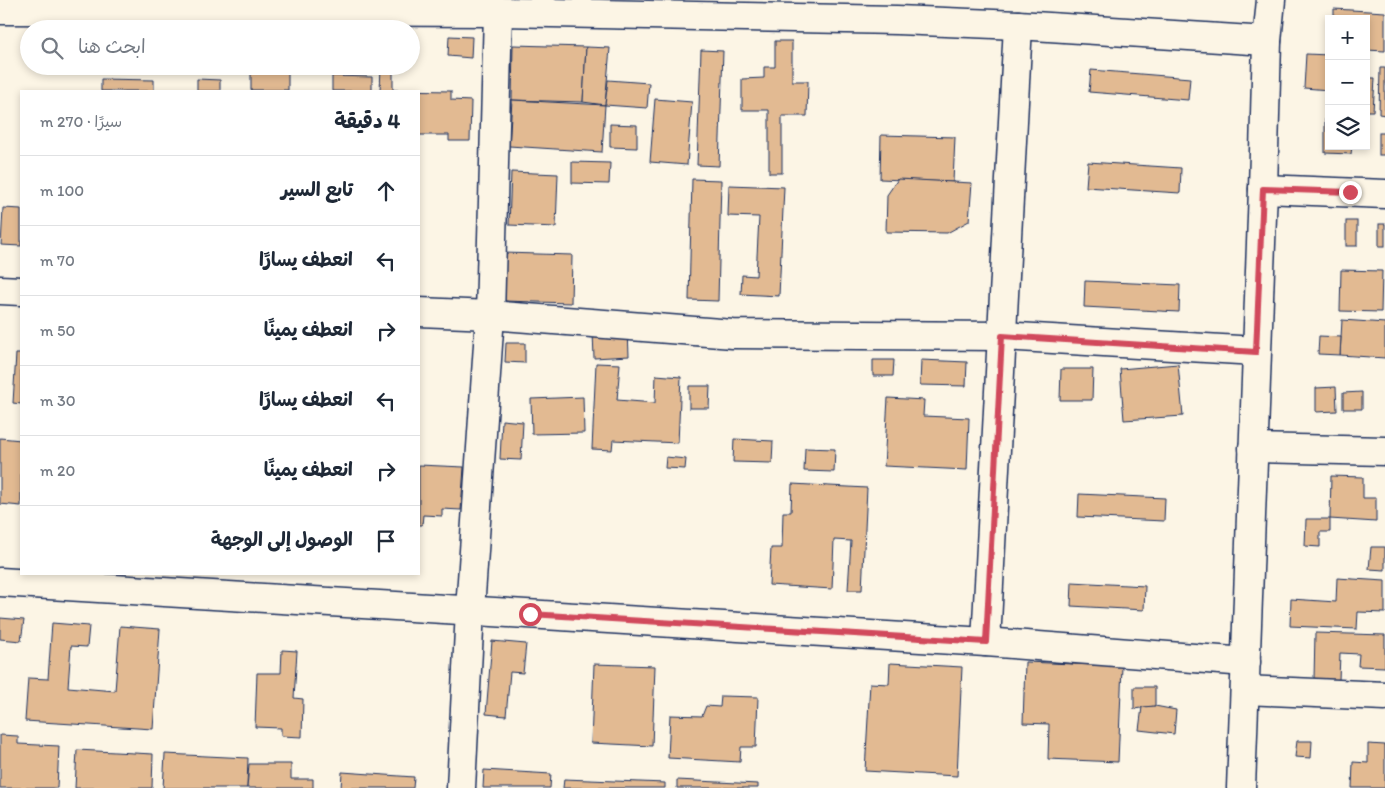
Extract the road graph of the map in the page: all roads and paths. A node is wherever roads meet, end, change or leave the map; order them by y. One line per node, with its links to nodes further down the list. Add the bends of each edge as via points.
1 (1271, 0): 7 (street)
2 (420, 6): 3 (street); 5 (street)
3 (0, 10)
4 (898, 10): 5 (street); 6 (street)
5 (498, 12): 13 (street)
6 (1018, 25): 7 (street); 14 (street)
7 (1267, 41): 8 (street)
8 (1263, 189): 9 (street); 15 (street)
9 (1385, 194)
10 (0, 290): 11 (street)
11 (20, 291)
12 (420, 312): 13 (street)
13 (490, 315): 14 (street, via 733,334); 19 (street)
14 (1002, 336): 15 (street); 20 (street)
15 (1256, 352): 16 (street)
16 (1253, 448): 17 (street); 21 (street)
17 (1385, 451)
18 (0, 582): 19 (street)
19 (470, 610): 20 (street); 24 (street)
20 (986, 642): 21 (street)
21 (1246, 662): 22 (street)
22 (1245, 690): 23 (street); 25 (street)
23 (1385, 696)
24 (461, 788)
25 (1241, 788)

